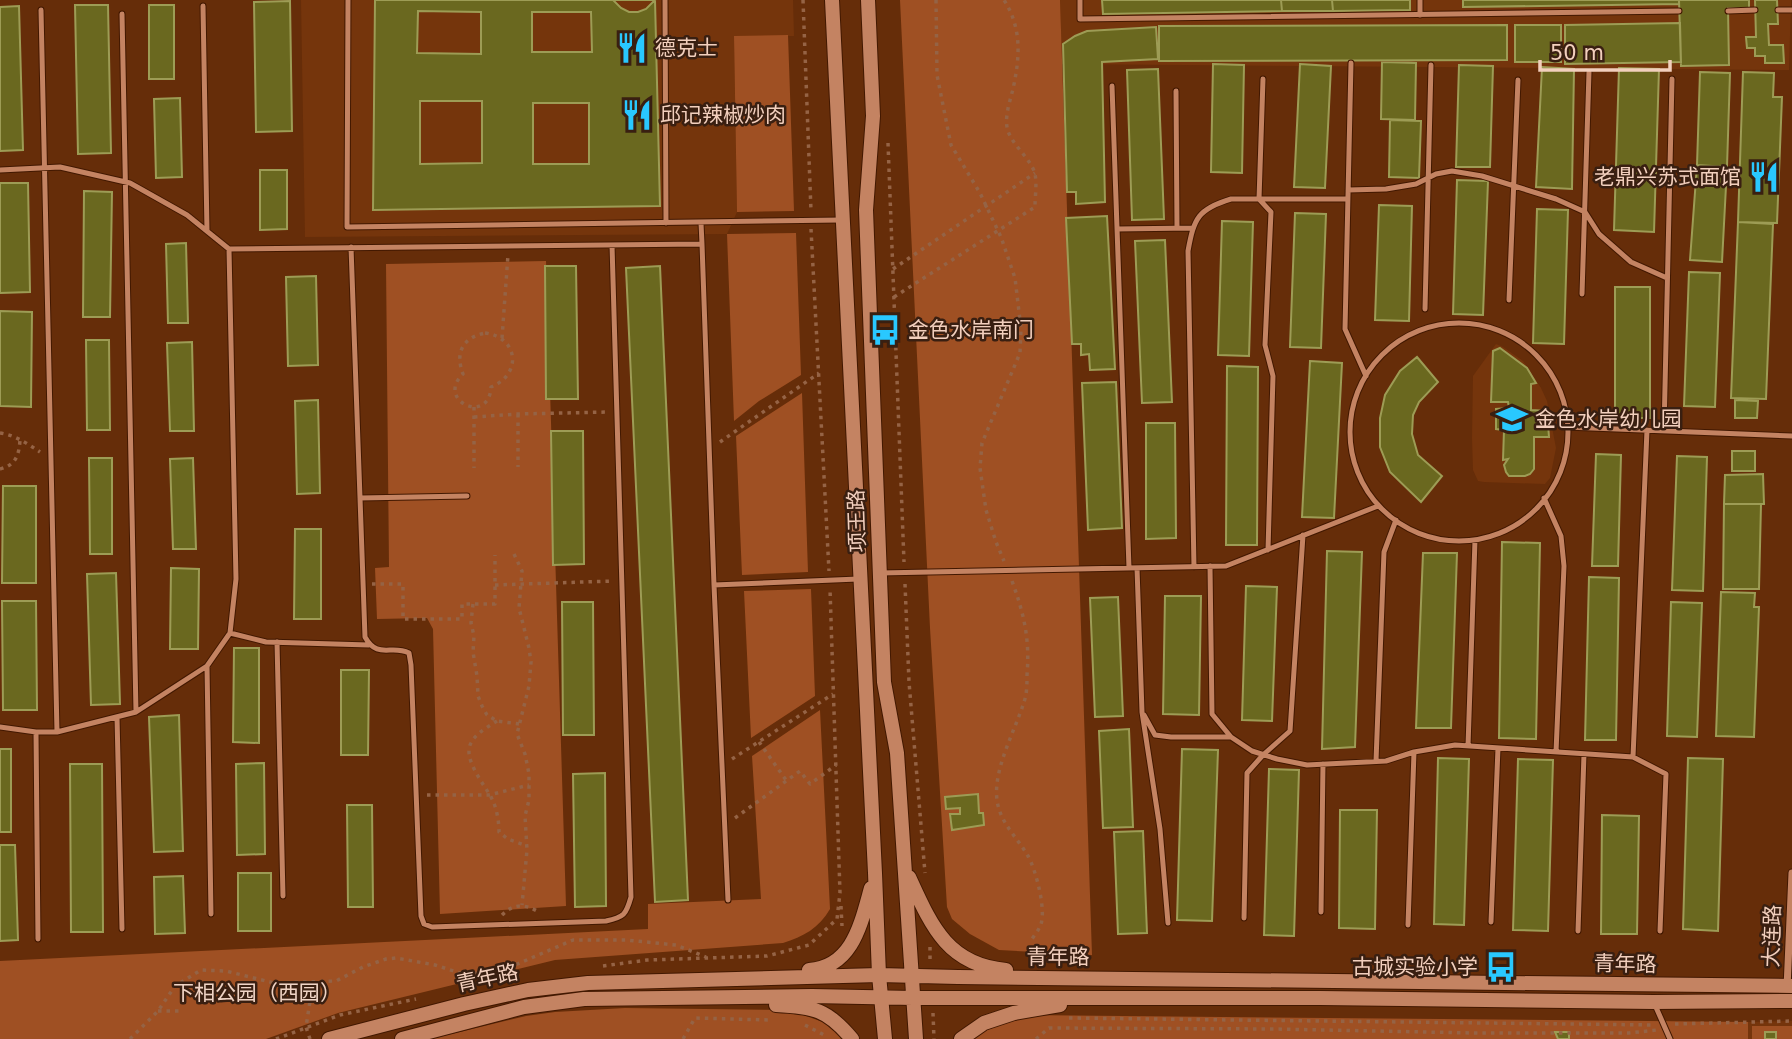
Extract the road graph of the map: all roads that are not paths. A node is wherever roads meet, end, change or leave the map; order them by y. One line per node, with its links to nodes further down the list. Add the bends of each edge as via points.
1 (348, 0): 34 (lane, via 347,227)
2 (665, 0): 34 (lane)
3 (832, 0): 33 (main road, 项王路)
4 (868, 0): 65 (main road, 项王路, via 873,116 866,210)
5 (1080, 0): 15 (lane, via 1080,19)
6 (1420, 0): 15 (lane)
7 (204, 6): 39 (lane)
8 (41, 10): 24 (lane)
9 (1755, 10): 13 (lane)
10 (1778, 10): 11 (lane)
11 (1792, 10)
12 (1679, 11): 15 (lane)
13 (1728, 11)
14 (122, 14): 27 (lane)
15 (1420, 15)
16 (1351, 63): 29 (lane)
17 (1431, 65): 26 (lane)
18 (1589, 72): 32 (lane)
19 (1263, 79): 30 (lane)
20 (1672, 79): 44 (lane)
21 (1518, 80): 28 (lane)
22 (1112, 86): 38 (lane)
23 (1177, 91): 36 (lane)
24 (45, 168): 25 (lane); 27 (lane, via 60,167); 77 (lane)
25 (0, 170)
26 (1428, 178): 28 (lane, via 1452,171); 29 (lane, via 1386,189); 47 (lane)
27 (126, 182): 39 (lane); 72 (lane)
28 (1513, 187): 32 (lane); 46 (lane)
29 (1348, 190): 31 (lane)
30 (1259, 198): 31 (lane); 37 (lane, via 1215,204); 60 (lane, via 1271,212 1265,345 1273,376)
31 (1348, 200): 48 (lane, via 1345,329)
32 (1585, 212): 44 (lane, via 1599,234 1631,262); 45 (lane)
33 (843, 220): 35 (lane); 66 (main road, 项王路)
34 (666, 223): 35 (lane)
35 (701, 223): 40 (lane)
36 (1177, 228): 37 (lane); 38 (lane)
37 (1192, 228): 62 (lane, via 1188,251)
38 (1117, 229): 63 (lane)
39 (207, 231): 43 (lane)
40 (702, 244): 41 (lane); 67 (lane)
41 (612, 245): 42 (lane); 70 (lane, via 628,911 606,920 424,924 411,666 408,653 380,651)
42 (351, 247): 43 (lane); 55 (lane)
43 (229, 248): 68 (lane, via 236,579)
44 (1667, 278): 51 (lane)
45 (1582, 293)
46 (1509, 300)
47 (1425, 309)
48 (1366, 376): 49 (lane, via 1395,342 1429,326 1465,322 1501,330 1531,349 1553,377 1566,410); 56 (lane, via 1354,402 1350,439 1358,474)
49 (1566, 427): 50 (lane); 54 (lane, via 1567,446 1557,480)
50 (1647, 430): 51 (lane); 85 (lane)
51 (1664, 431): 52 (lane)
52 (1792, 436)
53 (467, 496): 55 (lane)
54 (1544, 498): 59 (lane, via 1537,509 1508,530); 82 (lane, via 1560,536 1564,566)
55 (360, 499): 70 (lane, via 365,637)
56 (1378, 506): 57 (lane); 58 (lane)
57 (1396, 520): 59 (lane, via 1439,540); 86 (lane, via 1384,552)
58 (1303, 536): 60 (lane); 84 (lane, via 1290,731)
59 (1475, 540): 79 (lane)
60 (1268, 550): 61 (lane, via 1226,566)
61 (1210, 566): 62 (lane); 78 (lane, via 1212,714)
62 (1194, 567): 64 (lane)
63 (1129, 568): 64 (lane); 65 (lane)
64 (1137, 568): 73 (lane)
65 (880, 573): 88 (main road, 项王路, via 884,681 897,753)
66 (861, 579): 67 (lane); 89 (main road, 项王路)
67 (714, 584): 92 (lane)
68 (230, 633): 69 (lane); 71 (lane)
69 (277, 642): 70 (lane); 91 (lane)
70 (369, 645)
71 (207, 666): 72 (lane); 94 (lane)
72 (136, 712): 74 (lane)
73 (1142, 712): 78 (lane, via 1155,735); 97 (lane, via 1160,829)
74 (117, 717): 77 (lane); 99 (lane)
75 (0, 727): 76 (lane)
76 (36, 732): 77 (lane); 102 (lane)
77 (57, 732)
78 (1231, 737): 84 (lane)
79 (1468, 746): 80 (lane); 81 (lane)
80 (1498, 748): 82 (lane); 96 (lane)
81 (1413, 752): 86 (lane); 98 (lane)
82 (1556, 752): 83 (lane)
83 (1584, 754): 85 (lane); 100 (lane)
84 (1263, 755): 87 (lane); 95 (lane, via 1247,773)
85 (1633, 757): 101 (lane, via 1666,774)
86 (1376, 761): 87 (lane)
87 (1323, 764): 93 (lane)
88 (905, 867): 104 (main road, 项王路); 105 (main road, via 933,927 951,949 992,969)
89 (876, 873): 103 (main road, 项王路); 106 (main road, via 851,946 821,969)
90 (1792, 873): 107 (street, 大连路)
91 (283, 896)
92 (729, 900)
93 (1321, 912)
94 (211, 914)
95 (1244, 918)
96 (1491, 922)
97 (1168, 923)
98 (1408, 925)
99 (122, 929)
100 (1578, 931)
101 (1660, 931)
102 (38, 939)
103 (879, 975): 104 (main road, 青年路); 106 (main road, 青年路); 109 (main road, 项王路)
104 (911, 975): 105 (main road, 青年路); 110 (main road, 项王路)
105 (1091, 978): 107 (main road, 青年路)
106 (674, 980): 113 (main road, 青年路, via 528,990)
107 (1790, 994): 112 (main road, 青年路)
108 (667, 997): 109 (main road, 青年路); 114 (main road, 青年路, via 584,999 524,1007); 115 (main road, via 809,1007 829,1016)
109 (880, 997): 110 (main road, 青年路); 116 (main road, 项王路)
110 (913, 998): 111 (main road, 青年路); 117 (main road, 项王路)
111 (1096, 998): 112 (main road, 青年路); 118 (main road, via 1014,1013 984,1023)
112 (1654, 1002): 119 (lane)
113 (329, 1039)
114 (402, 1039)
115 (852, 1039)
116 (885, 1039)
117 (916, 1039)
118 (961, 1039)
119 (1670, 1039)

